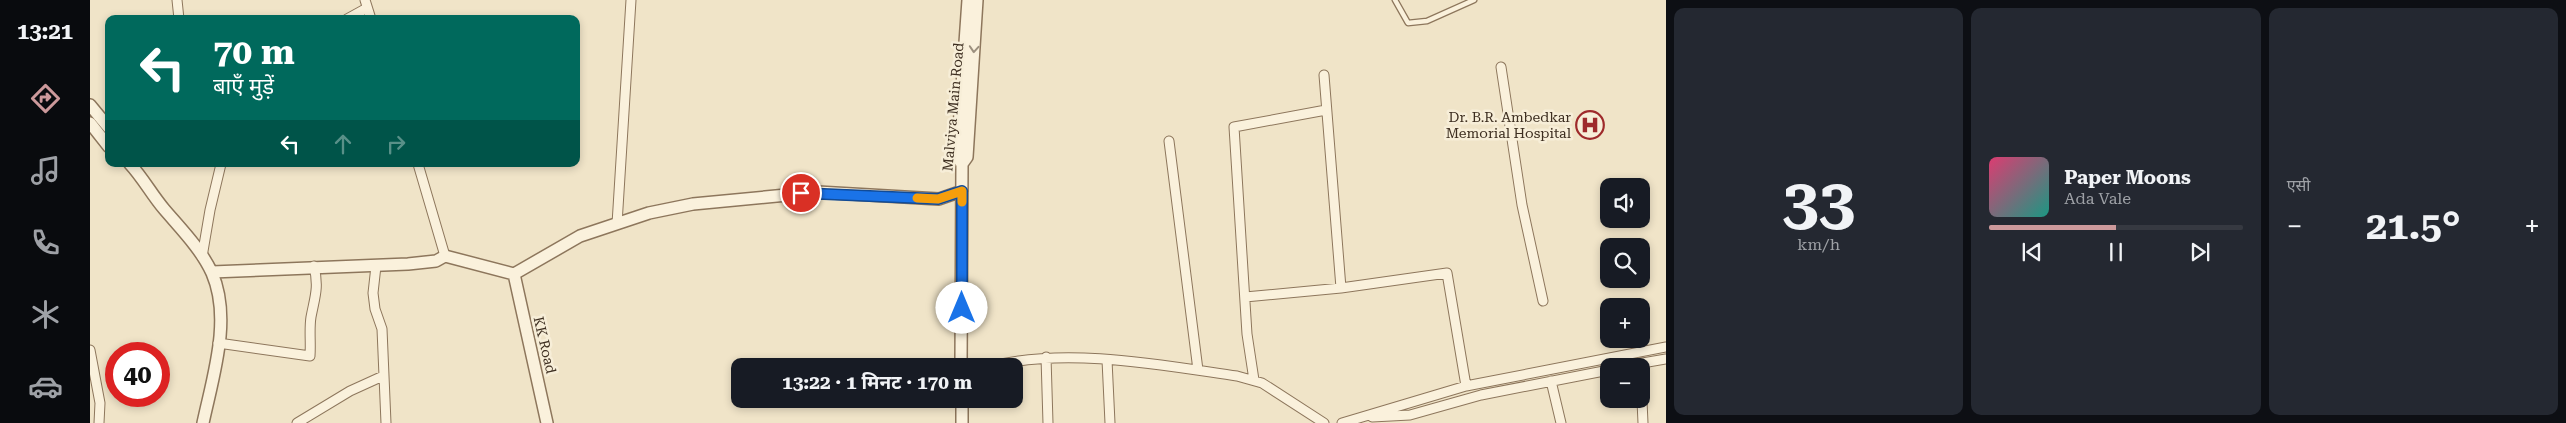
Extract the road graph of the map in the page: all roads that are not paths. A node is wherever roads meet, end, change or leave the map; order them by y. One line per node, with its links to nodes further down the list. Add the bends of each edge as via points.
1 (177, 0): 8 (street)
2 (631, 0): 23 (street)
3 (968, 0): 12 (street)
4 (977, 0): 12 (street, Malviya Main Road, one-way to 12)
5 (1395, 0): 6 (lane, via 1408,23 1428,21)
6 (1474, 0)
7 (366, 4): 9 (street)
8 (179, 15)
9 (352, 15)
10 (1501, 66): 32 (street, via 1522,205)
11 (1324, 75): 14 (street)
12 (967, 82): 22 (street, Malviya Main Road, via 957,157 962,164)
13 (90, 105): 16 (street)
14 (1326, 110): 30 (street); 31 (street, via 1234,127)
15 (90, 123): 18 (street)
16 (105, 123)
17 (1169, 141): 42 (street)
18 (105, 142)
19 (132, 167): 25 (street)
20 (220, 167): 25 (street)
21 (419, 167): 24 (street)
22 (962, 191): 23 (street, via 938,199 818,192 784,194 693,204); 37 (street, Malviya Main Road)
23 (617, 224): 29 (street, via 580,236)
24 (445, 256): 27 (street, via 436,261); 29 (street)
25 (202, 257): 28 (street)
26 (314, 266): 27 (street); 28 (street); 33 (street, via 318,283 311,318 310,356)
27 (376, 266): 44 (street, via 373,293 382,328)
28 (212, 272): 33 (street, via 221,309)
29 (514, 274): 59 (street, KK Road)
30 (1341, 288): 31 (street); 47 (street, via 1447,273)
31 (1245, 297): 45 (street)
32 (1543, 301)
33 (218, 343): 56 (street)
34 (1666, 347): 47 (street)
35 (90, 350): 49 (street)
36 (1046, 357): 38 (street); 40 (street); 61 (street)
37 (962, 358)
38 (1023, 359)
39 (1666, 359): 41 (street)
40 (1106, 360): 42 (street); 62 (street)
41 (1650, 362)
42 (1198, 370): 45 (street)
43 (1600, 372): 46 (street)
44 (383, 376): 57 (street, via 350,391); 58 (street)
45 (1254, 380): 63 (street)
46 (1551, 381): 54 (street, via 1481,394); 65 (street)
47 (1466, 386): 50 (street)
48 (90, 403): 49 (street)
49 (100, 403): 55 (street)
50 (1409, 403): 53 (street); 54 (street)
51 (962, 408): 60 (street)
52 (1642, 408): 66 (street)
53 (1356, 418): 54 (street); 64 (street)
54 (1410, 419)
55 (99, 423)
56 (203, 423)
57 (297, 423)
58 (386, 423)
59 (547, 423)
60 (962, 423)
61 (1048, 423)
62 (1110, 423)
63 (1324, 423)
64 (1342, 423)
65 (1561, 423)
66 (1643, 423)

